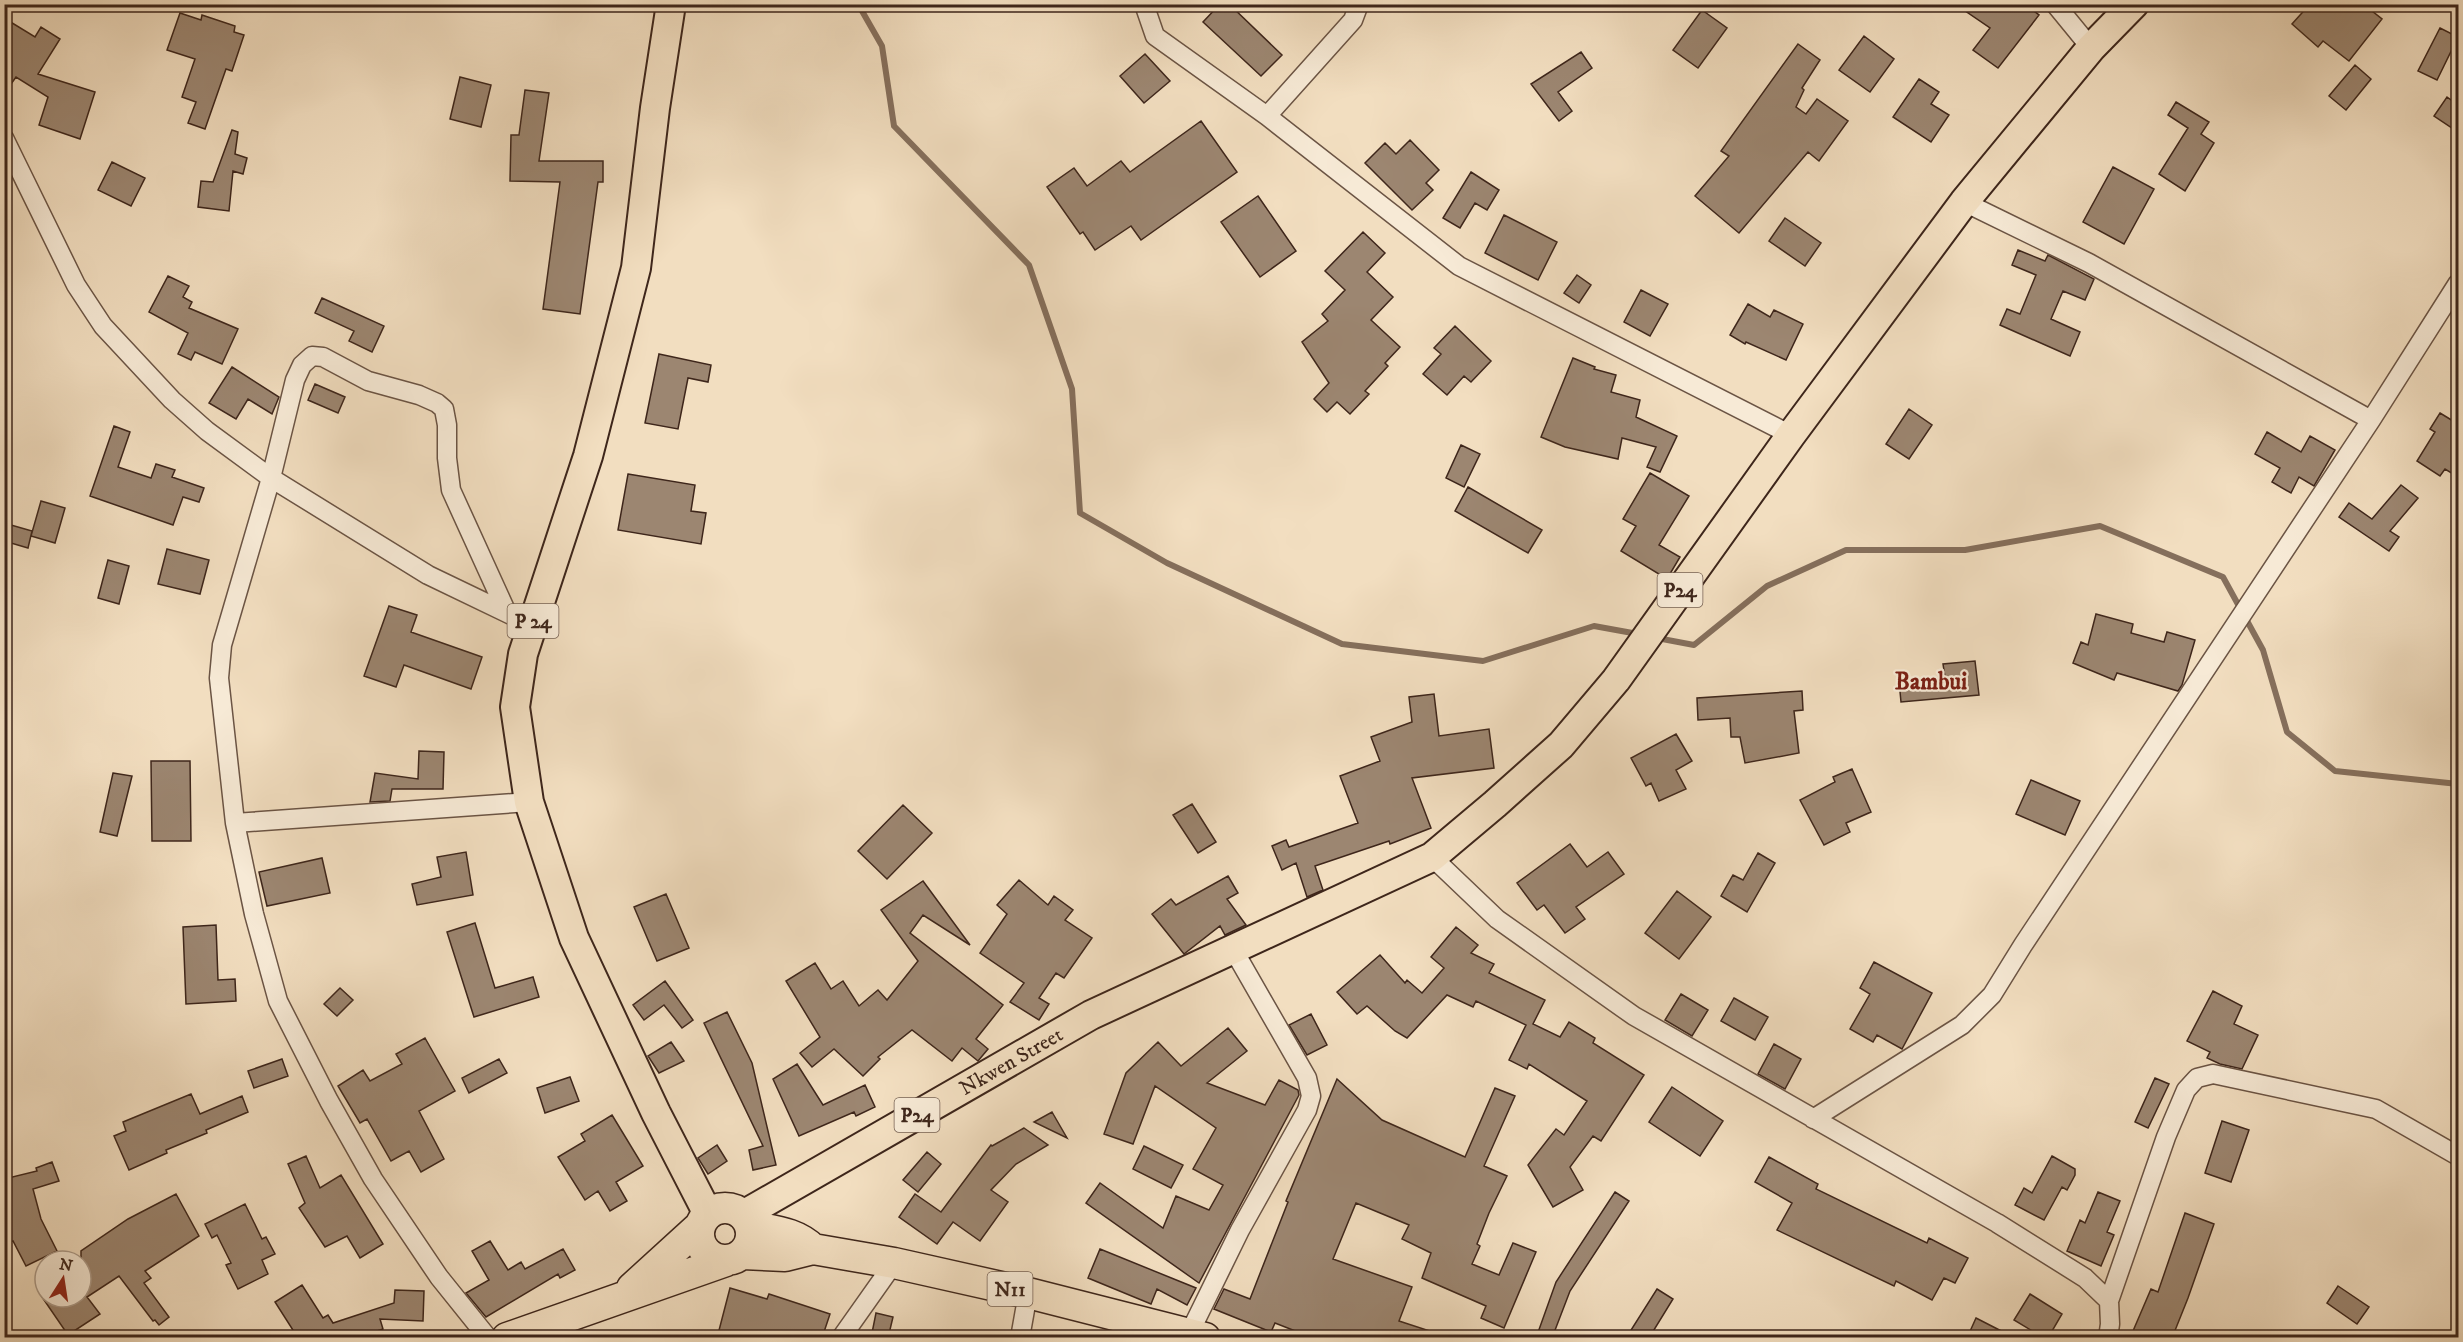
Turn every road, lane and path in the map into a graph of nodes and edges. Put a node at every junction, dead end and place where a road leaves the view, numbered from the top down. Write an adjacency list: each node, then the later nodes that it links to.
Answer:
1 (671, 4): 15 (main road, P 24)
2 (1144, 4): 7 (street)
3 (1359, 4): 7 (street)
4 (2055, 4): 6 (street)
5 (2134, 4): 6 (main road, P24)
6 (2091, 48): 9 (main road, P24)
7 (1267, 116): 12 (street)
8 (4, 138): 13 (street)
9 (1964, 202): 11 (street); 12 (main road, P24)
10 (2458, 283): 11 (street)
11 (2371, 420): 20 (street)
12 (1791, 435): 18 (main road, P24)
13 (271, 478): 14 (street); 14 (street); 17 (street)
14 (507, 613): 15 (street)
15 (532, 625): 16 (main road, P 24)
16 (529, 802): 17 (street); 22 (main road, P 24)
17 (235, 823): 32 (street)
18 (1432, 857): 19 (main road, P24); 20 (street)
19 (1233, 949): 23 (main road, Nkwen Street / P24); 31 (street)
20 (1813, 1119): 29 (street)
21 (2458, 1156): 29 (street)
22 (704, 1220): 23 (highway); 25 (highway); 28 (highway)
23 (747, 1220): 24 (highway, N11); 25 (highway)
24 (813, 1249): 25 (highway, N11); 26 (highway, N11)
25 (734, 1258): 28 (highway)
26 (894, 1263): 27 (highway, N11); 34 (street)
27 (1028, 1293): 31 (highway, N11); 35 (street)
28 (621, 1298): 30 (highway)
29 (2109, 1301): 36 (street)
30 (559, 1329): 33 (highway)
31 (1197, 1336)
32 (488, 1338)
33 (507, 1338)
34 (841, 1338)
35 (1020, 1338)
36 (2108, 1338)

